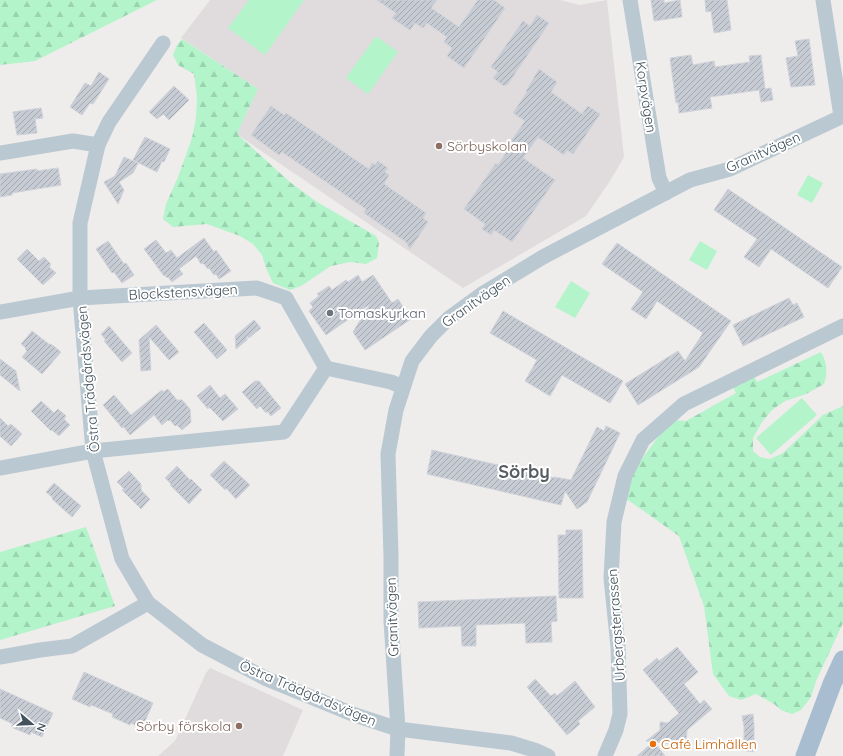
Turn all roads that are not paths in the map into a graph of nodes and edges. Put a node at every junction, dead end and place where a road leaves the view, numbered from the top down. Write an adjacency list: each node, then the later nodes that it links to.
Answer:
1 (630, 0): 7 (street, Korpvägen)
2 (823, 0): 4 (street)
3 (163, 43): 5 (street, Östra Trädgårdsvägen)
4 (842, 116): 7 (street, Granitvägen)
5 (98, 145): 6 (street); 8 (street, Östra Trädgårdsvägen)
6 (0, 153)
7 (666, 193): 12 (street, Granitvägen)
8 (80, 298): 9 (street, Blockstensvägen); 11 (street, Blockstensvägen); 13 (street, Östra Trädgårdsvägen)
9 (0, 312)
10 (843, 326): 21 (street, Urbergsterrassen)
11 (326, 368): 12 (street); 13 (street)
12 (403, 387): 18 (street, Granitvägen)
13 (93, 451): 14 (street); 15 (street, Östra Trädgårdsvägen)
14 (0, 468)
15 (148, 603): 16 (street); 18 (street, Östra Trädgårdsvägen)
16 (0, 657)
17 (843, 660): 22 (main road)
18 (398, 729): 19 (street, Granitvägen); 20 (street, Östra Trädgårdsvägen)
19 (397, 756)
20 (548, 756)
21 (605, 756)
22 (804, 756)

